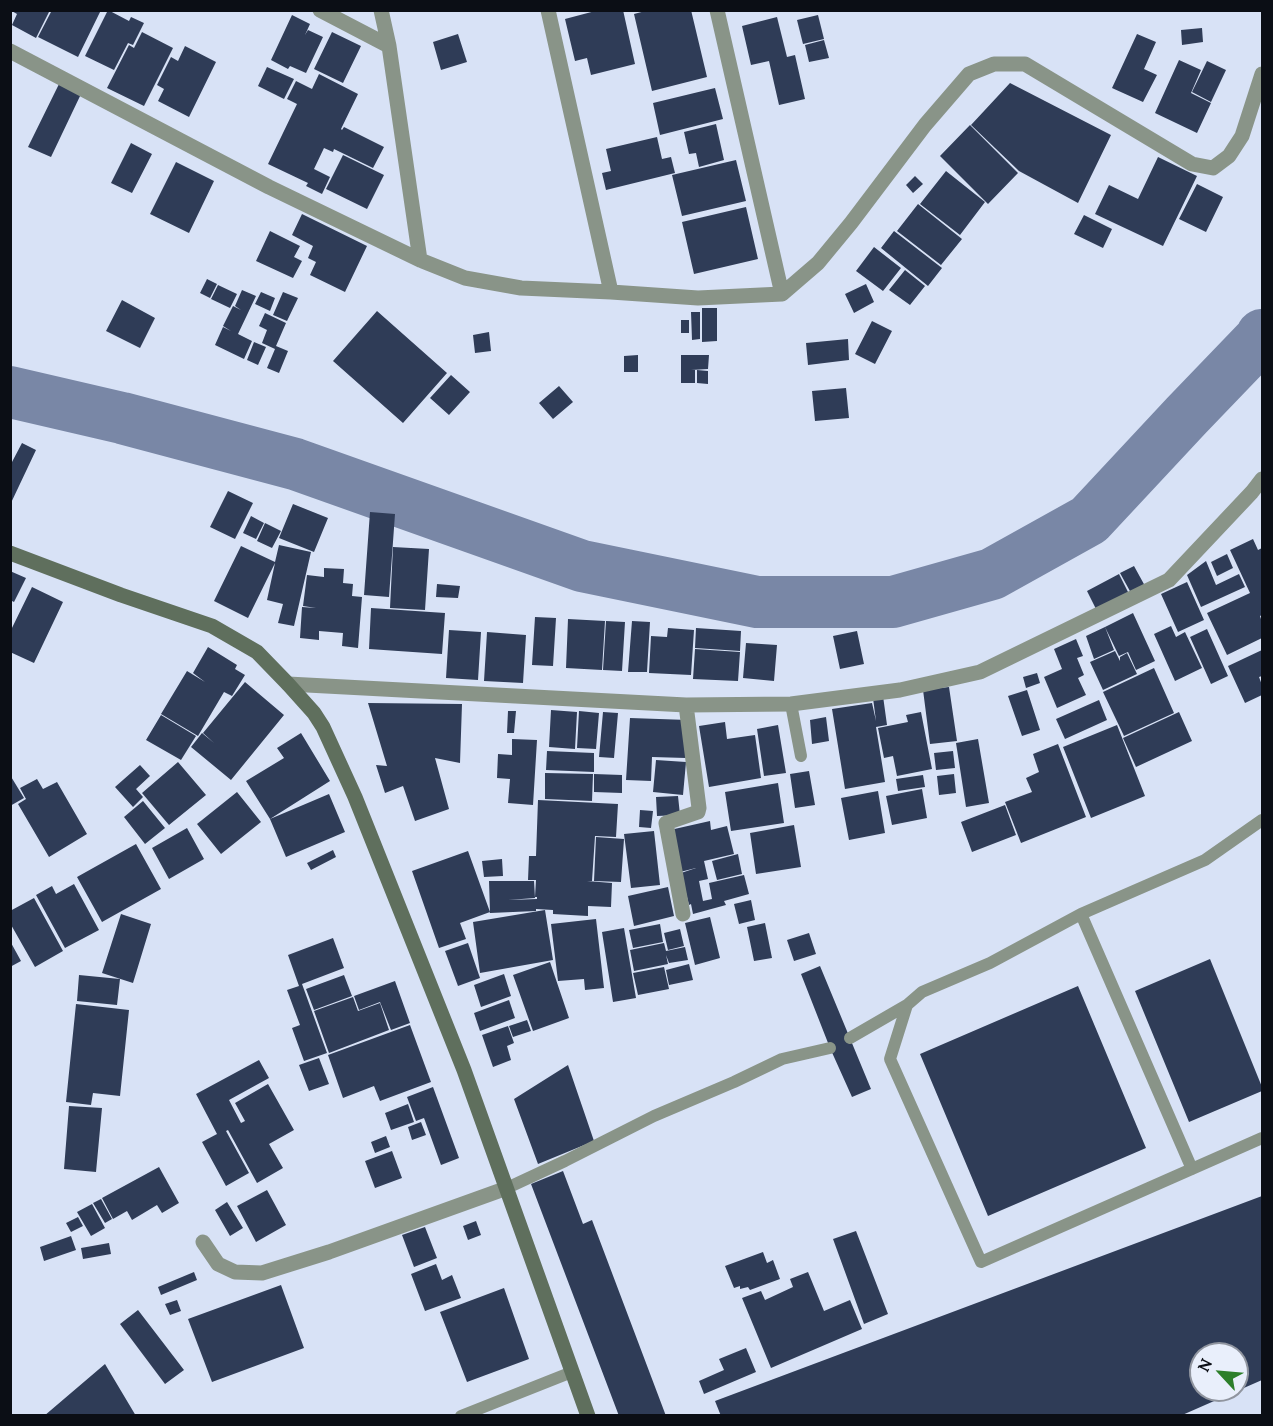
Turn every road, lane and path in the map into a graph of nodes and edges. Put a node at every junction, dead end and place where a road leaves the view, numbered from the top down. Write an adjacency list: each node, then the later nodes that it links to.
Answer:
1 (320, 10): 5 (street)
2 (381, 10): 5 (street)
3 (548, 10): 9 (street)
4 (717, 10): 10 (street)
5 (389, 46): 8 (street)
6 (10, 51): 8 (street)
7 (1263, 74): 10 (street)
8 (420, 260): 9 (street)
9 (611, 292): 10 (street)
10 (782, 294)
11 (1263, 479): 14 (street)
12 (10, 553): 13 (main road)
13 (288, 684): 15 (street); 25 (main road)
14 (790, 704): 15 (street); 16 (lane)
15 (686, 705): 18 (street)
16 (801, 756)
17 (1263, 820): 19 (lane)
18 (683, 914)
19 (1081, 914): 20 (lane); 24 (lane)
20 (907, 1005): 21 (lane); 24 (lane)
21 (850, 1038)
22 (830, 1048): 25 (lane)
23 (1263, 1138): 24 (lane)
24 (1192, 1169)
25 (507, 1188): 26 (street); 27 (main road)
26 (203, 1242)
27 (572, 1372): 28 (lane); 29 (main road)
28 (461, 1416)
29 (588, 1416)

